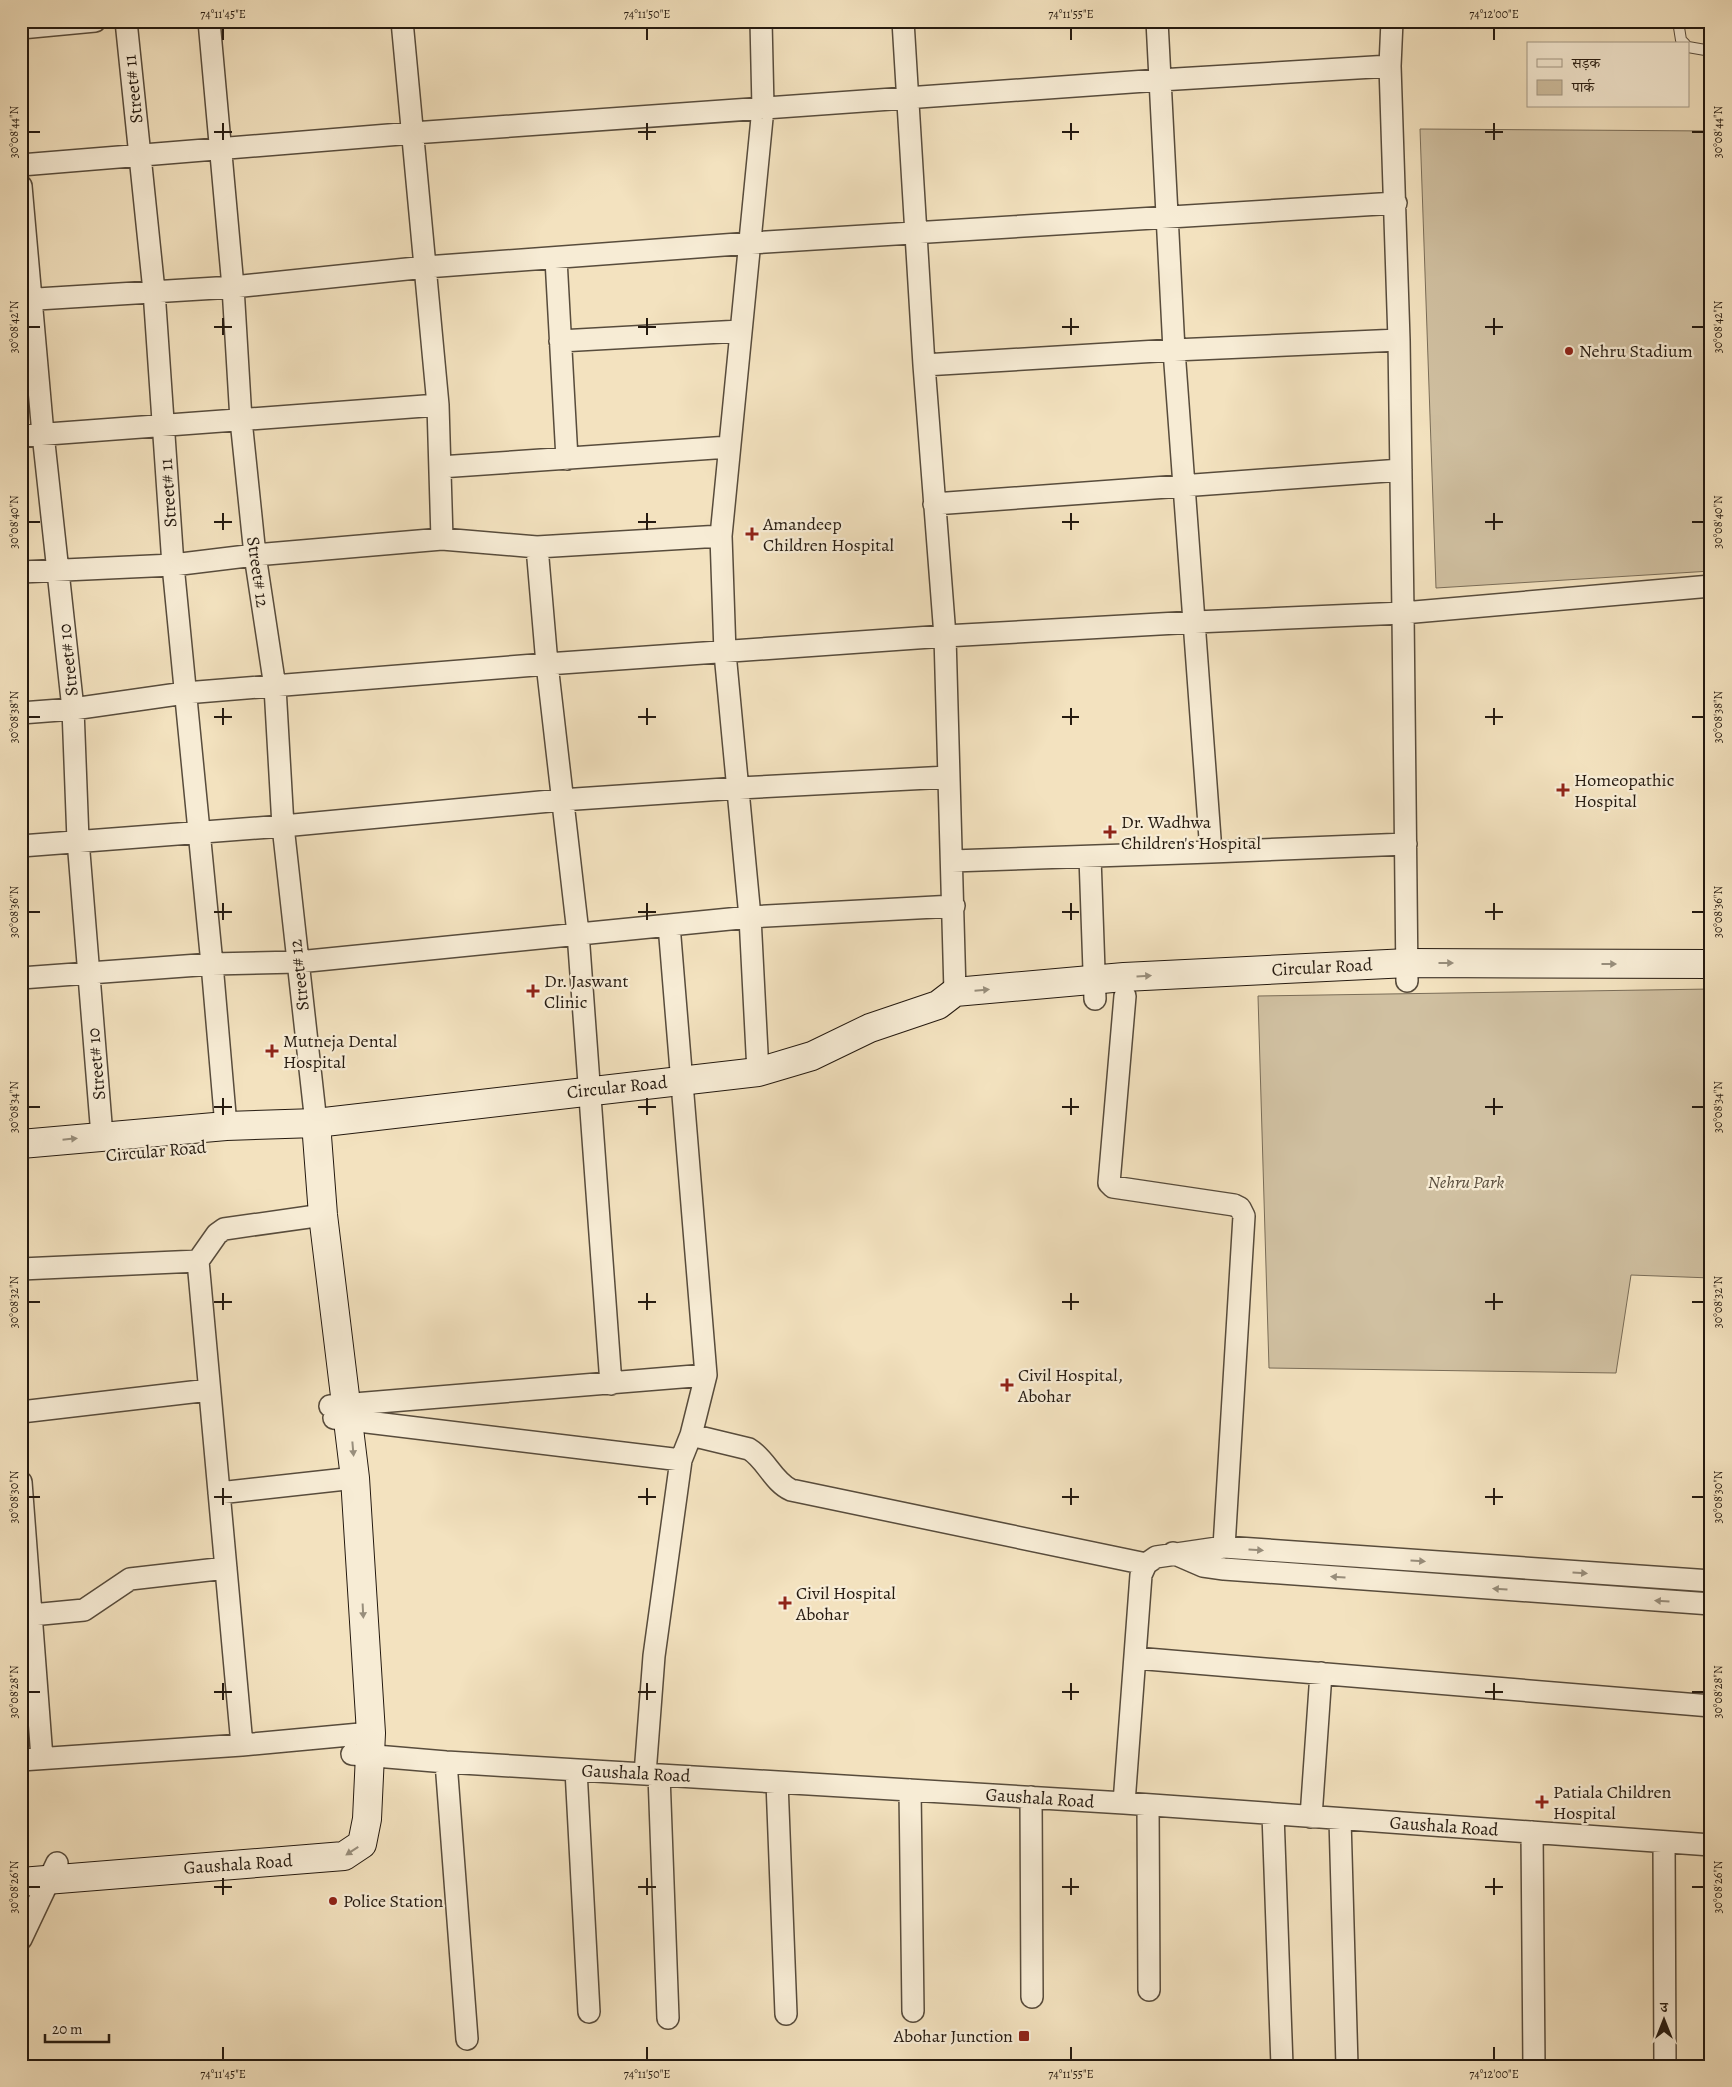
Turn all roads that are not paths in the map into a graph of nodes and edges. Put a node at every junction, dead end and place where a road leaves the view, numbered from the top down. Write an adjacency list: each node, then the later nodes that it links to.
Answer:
1 (95, 21): 10 (street)
2 (126, 21): 20 (street, Street# 11)
3 (209, 21): 19 (street, Street# 12)
4 (402, 21): 18 (street)
5 (761, 21): 17 (street)
6 (903, 21): 16 (street)
7 (1157, 21): 15 (street)
8 (1392, 21): 14 (street)
9 (1678, 21): 11 (lane)
10 (21, 28)
11 (1684, 42)
12 (1690, 47): 13 (lane)
13 (1711, 51)
14 (1390, 66): 15 (street); 23 (street)
15 (1160, 80): 16 (street); 24 (street)
16 (907, 98): 17 (street); 25 (street)
17 (763, 108): 18 (street); 26 (street)
18 (413, 133): 19 (street); 28 (street)
19 (222, 150): 20 (street); 29 (street, Street# 12)
20 (141, 154): 21 (street); 30 (street, Street# 11)
21 (21, 165)
22 (21, 186): 31 (street, Street# 10)
23 (1396, 203): 24 (street); 33 (street)
24 (1168, 218): 25 (street); 35 (street)
25 (916, 232): 26 (street); 36 (street)
26 (751, 243): 27 (street); 32 (street)
27 (556, 259): 28 (street); 34 (street)
28 (426, 267): 29 (street); 37 (street)
29 (234, 287): 30 (street); 38 (street, Street# 12)
30 (154, 291): 31 (street); 39 (street, Street# 11)
31 (27, 299): 40 (street, Street# 10)
32 (740, 331): 34 (street); 42 (street)
33 (1399, 340): 35 (street); 45 (street)
34 (560, 341): 43 (street)
35 (1174, 350): 36 (street); 46 (street)
36 (924, 365): 47 (street)
37 (438, 405): 38 (street); 44 (street)
38 (241, 420): 39 (street); 51 (street, Street# 12)
39 (164, 426): 40 (street); 52 (street, Street# 11)
40 (43, 434): 41 (street); 53 (street, Street# 10)
41 (21, 436)
42 (730, 447): 43 (street); 48 (street)
43 (566, 459): 44 (street)
44 (440, 467): 49 (street)
45 (1401, 470): 46 (street); 56 (street)
46 (1184, 488): 47 (street); 57 (street)
47 (934, 504): 58 (street)
48 (721, 536): 50 (street); 59 (street)
49 (442, 539): 50 (street); 51 (street)
50 (537, 547): 60 (street)
51 (255, 555): 52 (street); 61 (street, Street# 12)
52 (173, 565): 53 (street); 62 (street, Street# 11)
53 (58, 569): 54 (street); 63 (street, Street# 10)
54 (21, 572)
55 (1711, 586): 56 (street)
56 (1403, 613): 57 (street); 71 (street)
57 (1195, 622): 58 (street); 73 (street)
58 (945, 636): 59 (street); 65 (street)
59 (725, 653): 60 (street); 66 (street)
60 (547, 664): 61 (street); 67 (street)
61 (275, 687): 62 (street); 68 (street, Street# 12)
62 (185, 694): 63 (street); 69 (street, Street# 11)
63 (73, 708): 64 (street); 70 (street, Street# 10)
64 (21, 713)
65 (948, 777): 66 (street); 75 (street)
66 (739, 788): 67 (street); 77 (street)
67 (561, 800): 68 (street); 79 (street)
68 (283, 826): 69 (street); 80 (street, Street# 12)
69 (198, 832): 70 (street); 81 (street, Street# 11)
70 (78, 840): 72 (street); 84 (street, Street# 10)
71 (1406, 844): 73 (street); 83 (street)
72 (21, 846)
73 (1211, 852): 74 (street)
74 (1090, 857): 75 (street); 87 (street)
75 (952, 861): 76 (street)
76 (954, 906): 77 (street); 89 (street)
77 (750, 917): 78 (street); 90 (street)
78 (669, 925): 79 (street); 91 (street)
79 (578, 933): 80 (street); 92 (street)
80 (298, 962): 81 (street); 93 (street, Street# 12)
81 (212, 964): 84 (street); 94 (street, Street# 11)
82 (1711, 964): 83 (main road, Circular Road, one-way to 82)
83 (1407, 972): 86 (main road, Circular Road); 87 (main road, Circular Road, one-way to 83); 88 (main road, Circular Road)
84 (89, 973): 85 (street); 95 (street, Street# 10)
85 (21, 978)
86 (1711, 982)
87 (1095, 990): 88 (main road, Circular Road); 89 (main road, Circular Road)
88 (1125, 996): 111 (street)
89 (946, 999): 90 (main road, Circular Road)
90 (758, 1072): 91 (main road, Circular Road)
91 (684, 1080): 92 (main road, Circular Road); 101 (street)
92 (591, 1090): 93 (main road, Circular Road); 102 (street)
93 (300, 1123): 94 (main road, Circular Road); 97 (main road, Circular Road); 98 (main road)
94 (226, 1126): 95 (main road, Circular Road)
95 (102, 1136): 96 (main road, Circular Road, one-way to 95)
96 (21, 1144)
97 (21, 1163)
98 (315, 1217): 99 (street); 105 (main road)
99 (198, 1261): 100 (street); 103 (street)
100 (21, 1269)
101 (706, 1375): 102 (street); 106 (street)
102 (611, 1384): 105 (street)
103 (209, 1390): 104 (street); 110 (street)
104 (21, 1412)
105 (340, 1412): 107 (street); 108 (main road)
106 (691, 1435): 107 (street); 113 (street)
107 (681, 1460): 127 (street)
108 (347, 1479): 110 (street); 121 (main road)
109 (21, 1482): 117 (street)
110 (218, 1493): 114 (street)
111 (1224, 1547): 112 (street); 115 (street, one-way to 115)
112 (1173, 1553): 113 (street); 116 (street, one-way to 112)
113 (1146, 1564): 118 (street)
114 (226, 1568): 117 (street); 122 (street)
115 (1711, 1581)
116 (1711, 1604)
117 (26, 1615): 123 (street)
118 (1135, 1658): 119 (street); 131 (street)
119 (1321, 1673): 120 (street); 134 (street)
120 (1711, 1706)
121 (362, 1744): 122 (street); 125 (street, Gaushala Road); 140 (main road, Gaushala Road)
122 (242, 1745): 123 (street)
123 (42, 1758): 124 (street)
124 (21, 1760)
125 (446, 1762): 126 (street, Gaushala Road); 149 (street)
126 (576, 1770): 127 (street, Gaushala Road); 146 (street)
127 (652, 1774): 128 (street, Gaushala Road); 148 (street)
128 (777, 1782): 129 (street, Gaushala Road); 147 (street)
129 (910, 1790): 130 (street, Gaushala Road); 145 (street)
130 (1030, 1797): 131 (street, Gaushala Road); 144 (street)
131 (1124, 1803): 132 (street, Gaushala Road)
132 (1148, 1805): 133 (street, Gaushala Road); 143 (street)
133 (1273, 1814): 134 (street, Gaushala Road); 150 (street)
134 (1310, 1816): 135 (street, Gaushala Road)
135 (1340, 1819): 136 (street, Gaushala Road); 151 (street)
136 (1532, 1832): 137 (street, Gaushala Road); 152 (street)
137 (1664, 1842): 138 (street, Gaushala Road); 153 (street)
138 (1711, 1845)
139 (21, 1865): 140 (main road, Gaushala Road)
140 (53, 1871): 141 (main road, Gaushala Road); 142 (street)
141 (21, 1882)
142 (21, 1939)
143 (1149, 1990)
144 (1032, 1997)
145 (913, 2011)
146 (588, 2012)
147 (786, 2014)
148 (668, 2018)
149 (467, 2039)
150 (1282, 2066)
151 (1347, 2066)
152 (1534, 2066)
153 (1665, 2066)

